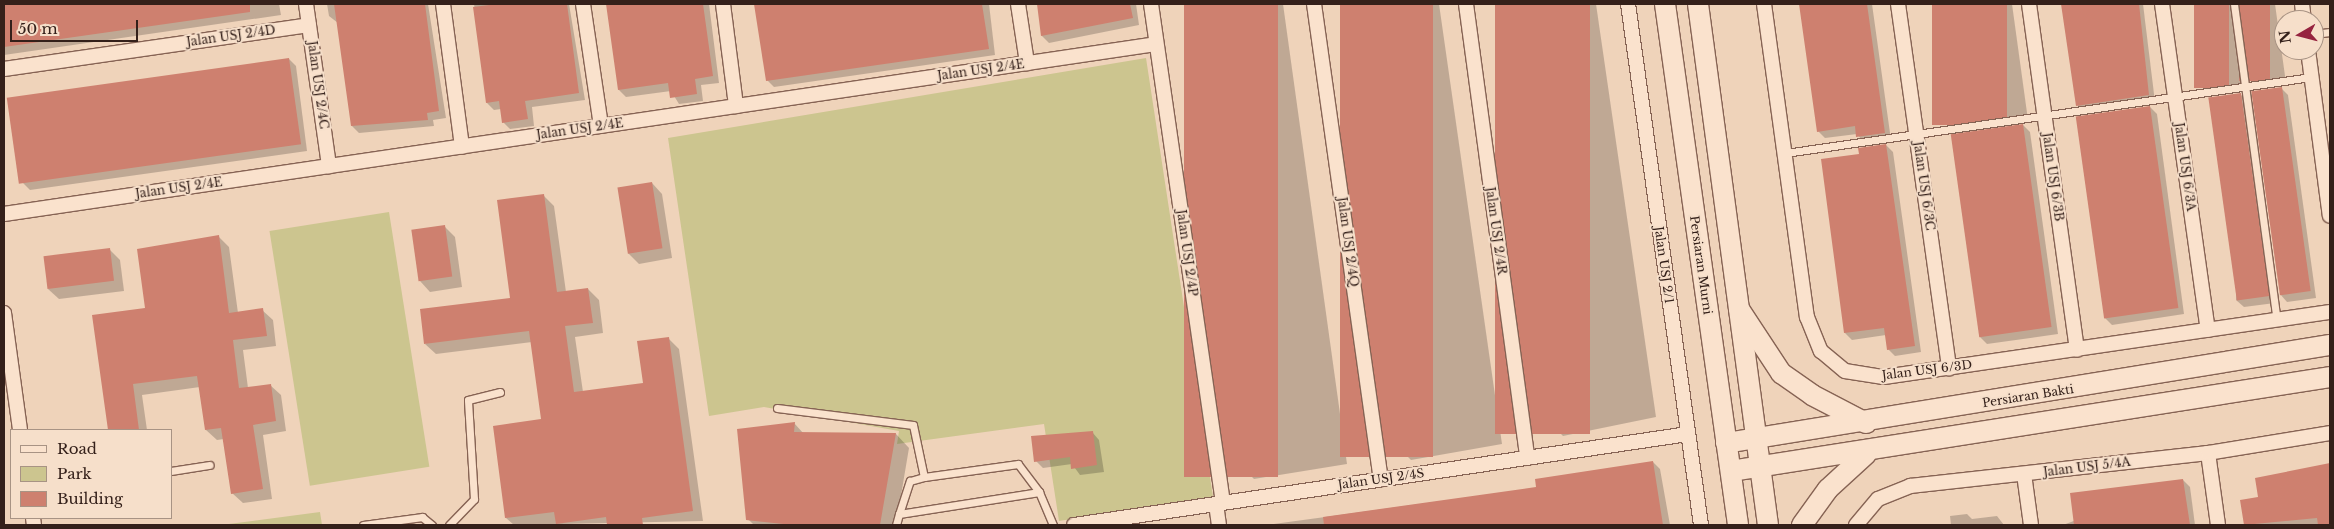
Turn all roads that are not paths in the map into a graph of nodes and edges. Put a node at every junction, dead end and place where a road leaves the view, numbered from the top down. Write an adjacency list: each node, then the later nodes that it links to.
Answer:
1 (306, 4): 17 (street, Jalan USJ 2/4C)
2 (443, 4): 29 (street)
3 (583, 4): 27 (street)
4 (723, 4): 25 (street)
5 (1018, 4): 20 (street)
6 (1151, 4): 18 (street, Jalan USJ 2/4P)
7 (1314, 4): 60 (street, Jalan USJ 2/4Q)
8 (1466, 4): 53 (street, Jalan USJ 2/4R)
9 (1628, 4): 48 (street, Jalan USJ 2/1)
10 (1665, 4): 50 (main road, Persiaran Murni)
11 (1698, 4): 34 (main road)
12 (1764, 4): 30 (street, Jalan USJ 6/3D)
13 (1898, 4): 28 (street, Jalan USJ 6/3C)
14 (2029, 4): 26 (street, Jalan USJ 6/3B)
15 (2162, 4): 24 (street, Jalan USJ 6/3A)
16 (2234, 4): 23 (lane)
17 (309, 25): 21 (street, Jalan USJ 2/4D); 31 (street, Jalan USJ 2/4C)
18 (1156, 44): 20 (street, Jalan USJ 2/4E); 62 (street, Jalan USJ 2/4P)
19 (2309, 60): 22 (street)
20 (1027, 63): 25 (street, Jalan USJ 2/4E)
21 (4, 69)
22 (2311, 77): 23 (lane); 33 (street)
23 (2244, 87): 24 (lane); 37 (lane)
24 (2175, 96): 26 (lane); 38 (street, Jalan USJ 6/3A)
25 (736, 106): 27 (street, Jalan USJ 2/4E)
26 (2044, 115): 28 (lane); 40 (street, Jalan USJ 6/3B)
27 (601, 126): 29 (street, Jalan USJ 2/4E)
28 (1916, 134): 30 (lane); 41 (street, Jalan USJ 6/3C)
29 (462, 147): 31 (street, Jalan USJ 2/4E)
30 (1785, 153): 41 (street, Jalan USJ 6/3D)
31 (330, 166): 32 (street, Jalan USJ 2/4E)
32 (4, 214)
33 (2330, 216)
34 (1736, 303): 45 (main road); 49 (main road)
35 (2330, 312): 37 (street, Jalan USJ 6/3D)
36 (4, 313): 46 (street)
37 (2277, 320): 38 (street, Jalan USJ 6/3D)
38 (2208, 330): 40 (street, Jalan USJ 6/3D)
39 (2330, 345): 45 (main road, Persiaran Bakti)
40 (2077, 350): 41 (street, Jalan USJ 6/3D)
41 (1949, 368)
42 (2330, 377): 51 (main road)
43 (500, 392): 66 (lane)
44 (777, 408): 59 (lane)
45 (1866, 423): 49 (main road, Persiaran Bakti)
46 (20, 429)
47 (2330, 433): 52 (street, Jalan USJ 5/4A)
48 (1688, 434): 53 (street, Jalan USJ 2/4S); 71 (street, Jalan USJ 2/1)
49 (1753, 439): 50 (main road, Persiaran Bakti); 55 (main road)
50 (1726, 443): 57 (main road, Persiaran Murni)
51 (1868, 453): 55 (main road); 74 (main road)
52 (2208, 453): 58 (street, Jalan USJ 5/4A); 77 (street)
53 (1527, 458): 60 (street, Jalan USJ 2/4S)
54 (210, 465): 56 (lane)
55 (1759, 468): 57 (main road); 73 (main road)
56 (172, 471)
57 (1730, 471): 72 (main road, Persiaran Murni)
58 (2024, 474): 75 (street, Jalan USJ 5/4A); 76 (street)
59 (924, 478): 61 (lane); 63 (lane)
60 (1381, 479): 62 (street, Jalan USJ 2/4S)
61 (1039, 492): 63 (lane); 68 (lane)
62 (1220, 503): 69 (street, Jalan USJ 2/4S); 70 (street, Jalan USJ 2/4P)
63 (899, 514): 67 (lane)
64 (363, 525): 65 (lane)
65 (432, 525)
66 (449, 525)
67 (896, 525)
68 (1053, 525)
69 (1074, 525)
70 (1219, 525)
71 (1701, 525)
72 (1738, 525)
73 (1768, 525)
74 (1802, 525)
75 (1857, 525)
76 (2032, 525)
77 (2218, 525)

